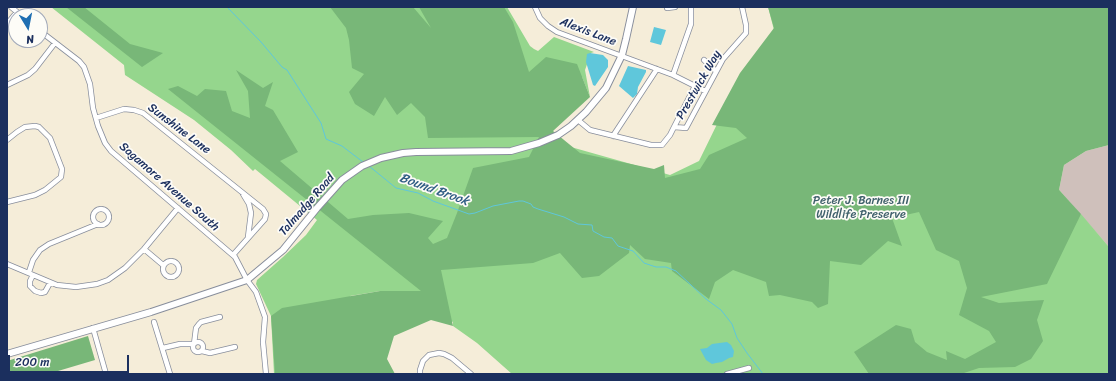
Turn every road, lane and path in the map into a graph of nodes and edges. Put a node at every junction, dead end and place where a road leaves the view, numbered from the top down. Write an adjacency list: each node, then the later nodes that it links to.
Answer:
1 (535, 7): 9 (street, Alexis Lane)
2 (633, 7): 9 (street, Talmadge Road)
3 (667, 7): 4 (street)
4 (675, 7)
5 (691, 7): 13 (street)
6 (742, 7): 12 (street, Prestwick Way)
7 (48, 37): 8 (street, Sagamore Avenue South)
8 (55, 43): 14 (street); 17 (street, Sagamore Avenue South)
9 (622, 55): 11 (street, Alexis Lane); 18 (street, Talmadge Road)
10 (704, 60): 12 (street)
11 (657, 70): 13 (street, Alexis Lane); 20 (street)
12 (716, 71): 16 (street, Prestwick Way)
13 (673, 75): 15 (street, Alexis Lane)
14 (7, 85)
15 (695, 86): 16 (street, Alexis Lane); 19 (street)
16 (705, 91): 19 (street, Prestwick Way)
17 (96, 118): 22 (street, Sunshine Lane); 24 (street, Sagamore Avenue South)
18 (578, 120): 20 (street, Prestwick Way); 32 (street, Talmadge Road)
19 (674, 127): 20 (street, Prestwick Way)
20 (613, 136)
21 (7, 140): 23 (street)
22 (241, 191): 26 (street, Sunshine Lane); 26 (street, Sunshine Lane)
23 (7, 202)
24 (178, 208): 27 (street); 28 (street, Sagamore Avenue South)
25 (98, 224): 31 (street)
26 (248, 238): 28 (street, Sunshine Lane)
27 (144, 249): 30 (street); 33 (street)
28 (233, 255): 32 (street, Sagamore Avenue South)
29 (7, 264): 31 (street)
30 (163, 266)
31 (31, 274): 33 (street); 33 (street)
32 (247, 280): 36 (street, Talmadge Road); 44 (street, Sagamore Avenue South)
33 (50, 283)
34 (220, 317): 37 (street)
35 (154, 322): 39 (street)
36 (93, 328): 40 (street, Talmadge Road); 42 (street)
37 (194, 344): 38 (street); 39 (street)
38 (235, 347)
39 (163, 348): 43 (street)
40 (7, 354)
41 (749, 368): 47 (street)
42 (106, 374)
43 (170, 374)
44 (266, 374)
45 (420, 374): 46 (street)
46 (471, 374)
47 (727, 374)

